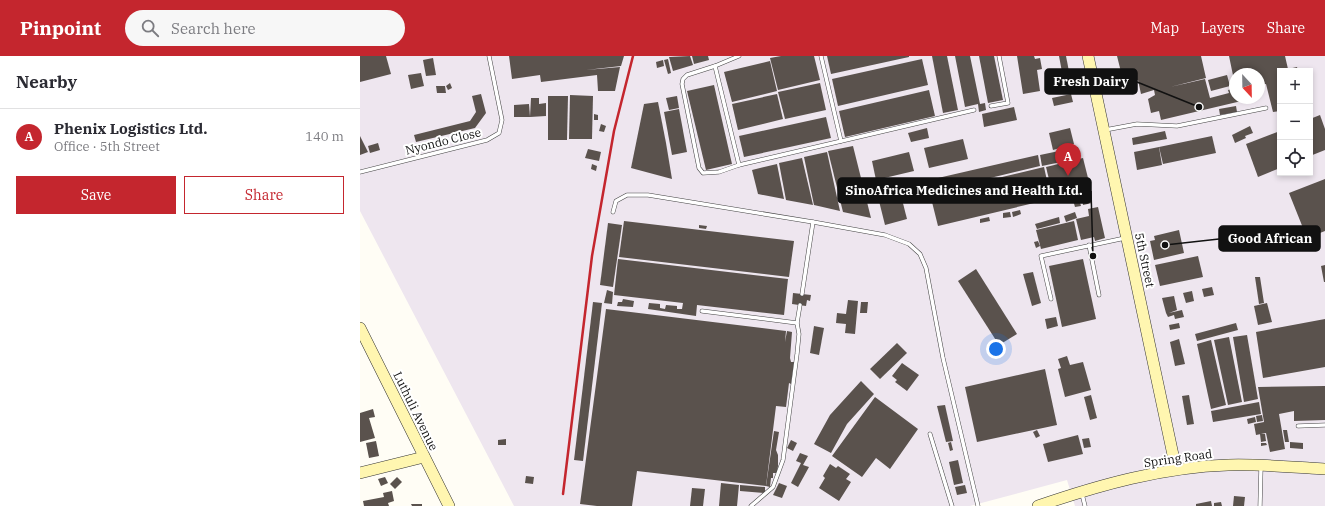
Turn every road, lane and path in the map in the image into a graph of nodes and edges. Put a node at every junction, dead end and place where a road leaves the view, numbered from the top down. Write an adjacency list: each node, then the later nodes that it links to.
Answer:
1 (489, 56): 13 (lane, Nyondo Close)
2 (739, 56): 6 (lane)
3 (821, 56): 11 (lane)
4 (999, 56): 7 (lane)
5 (1088, 56): 10 (street, 5th Street)
6 (715, 66): 12 (lane); 12 (lane)
7 (991, 106)
8 (1266, 108): 10 (lane)
9 (974, 110): 11 (lane)
10 (1104, 130): 16 (street, 5th Street)
11 (841, 141): 12 (lane)
12 (739, 165)
13 (360, 172)
14 (613, 212): 15 (lane)
15 (813, 222): 18 (lane); 37 (lane)
16 (1126, 237): 17 (lane); 31 (street, 5th Street)
17 (1089, 245): 19 (lane); 20 (lane)
18 (802, 294)
19 (1099, 295)
20 (1051, 299)
21 (800, 305): 23 (lane)
22 (702, 311): 23 (lane)
23 (797, 323): 35 (lane)
24 (360, 328): 28 (street, Luthuli Avenue)
25 (1325, 425): 26 (lane)
26 (1298, 426)
27 (930, 434): 36 (lane)
28 (424, 457): 32 (street); 34 (street, Luthuli Avenue)
29 (1261, 466): 30 (street, Spring Road); 31 (street, Spring Road); 40 (lane)
30 (1325, 468)
31 (1176, 469): 33 (street, Spring Road)
32 (360, 473)
33 (1081, 491): 38 (street, Spring Road); 39 (lane)
34 (449, 506)
35 (751, 506)
36 (952, 506)
37 (978, 506)
38 (1038, 506)
39 (1085, 506)
40 (1260, 506)

